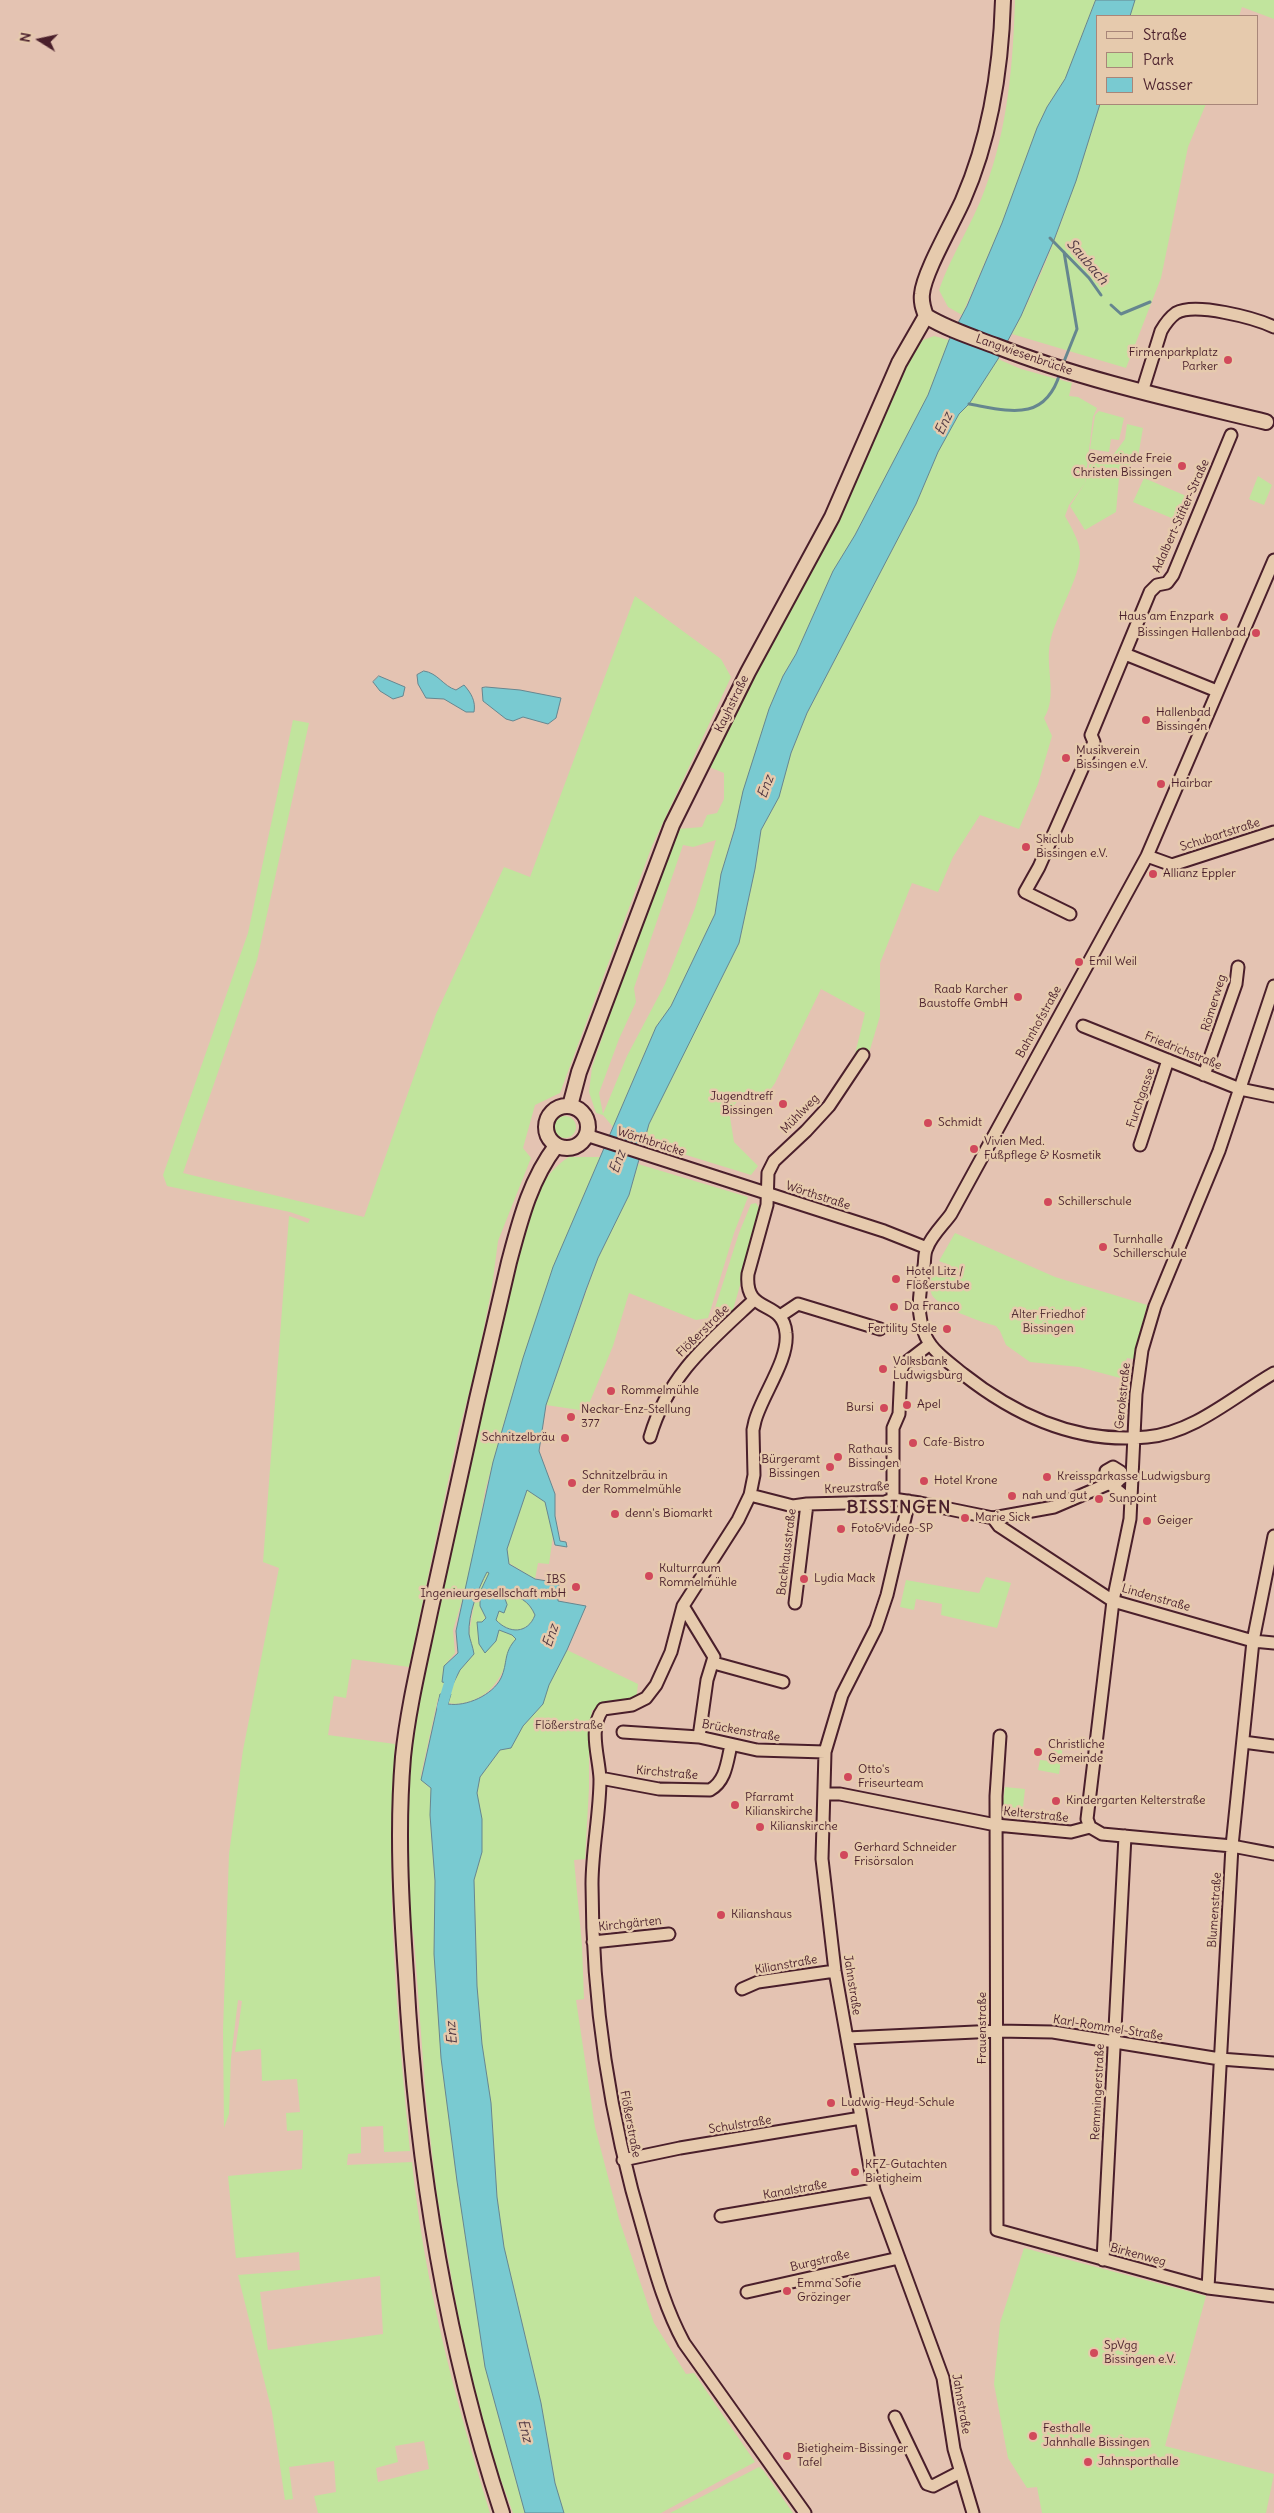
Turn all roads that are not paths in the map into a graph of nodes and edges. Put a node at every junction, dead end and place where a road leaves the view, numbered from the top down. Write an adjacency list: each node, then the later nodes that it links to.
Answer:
1 (1003, 0): 2 (main road)
2 (929, 318): 4 (main road, Langwiesenbrücke); 21 (main road, Kayhstraße)
3 (1274, 327): 4 (street)
4 (1142, 392): 5 (main road, Langwiesenbrücke)
5 (1266, 422)
6 (1231, 434): 8 (street, Adalbert-Stifter-Straße)
7 (1274, 560): 9 (street, Bahnhofstraße)
8 (1125, 654): 9 (street); 12 (street, Adalbert-Stifter-Straße)
9 (1217, 691): 11 (street, Bahnhofstraße)
10 (1274, 832): 11 (street, Schubartstraße)
11 (1147, 856): 27 (street, Bahnhofstraße)
12 (1070, 914)
13 (1238, 967): 18 (street, Römerweg)
14 (1274, 986): 19 (street, Gerokstraße)
15 (1083, 1026): 17 (street, Friedrichstraße)
16 (863, 1055): 26 (street, Mühlweg)
17 (1168, 1060): 18 (street, Friedrichstraße); 23 (street, Furchgasse)
18 (1204, 1075): 19 (street, Friedrichstraße)
19 (1240, 1089): 20 (street, Friedrichstraße); 34 (street, Gerokstraße)
20 (1274, 1096)
21 (570, 1106): 22 (main road); 24 (main road)
22 (590, 1136): 24 (main road); 25 (street, Wörthbrücke)
23 (1140, 1145)
24 (556, 1146): 84 (main road)
25 (701, 1173): 26 (street, Wörthstraße)
26 (769, 1194): 27 (street, Wörthstraße); 28 (street)
27 (927, 1248): 31 (street, Bahnhofstraße)
28 (754, 1300): 29 (street); 33 (street, Flößerstraße)
29 (780, 1316): 30 (street); 35 (street, Flößerstraße)
30 (880, 1329)
31 (930, 1344): 34 (street); 36 (street)
32 (1274, 1373): 34 (street)
33 (650, 1437)
34 (1133, 1438): 38 (street, Gerokstraße)
35 (750, 1495): 39 (street, Kreuzstraße); 44 (street, Flößerstraße)
36 (892, 1499): 37 (street, Kreuzstraße); 39 (street, Kreuzstraße)
37 (908, 1501): 40 (street, Kreuzstraße); 55 (street, Jahnstraße)
38 (1131, 1501): 40 (street, Kreuzstraße); 42 (street, Gerokstraße)
39 (807, 1504): 43 (street, Backhausstraße)
40 (993, 1518): 42 (street, Lindenstraße)
41 (1274, 1536): 45 (street, Blumenstraße)
42 (1113, 1601): 45 (street, Lindenstraße); 59 (street, Gerokstraße)
43 (795, 1603)
44 (683, 1606): 47 (street); 56 (street, Flößerstraße)
45 (1253, 1641): 46 (street, Lindenstraße); 52 (street, Blumenstraße)
46 (1274, 1643)
47 (714, 1663): 48 (street); 51 (street)
48 (783, 1682)
49 (623, 1732): 51 (street, Brückenstraße)
50 (1000, 1736): 58 (street, Frauenstraße)
51 (698, 1737): 53 (street, Brückenstraße)
52 (1244, 1742): 54 (street); 61 (street, Blumenstraße)
53 (731, 1745): 55 (street, Brückenstraße); 56 (street, Kirchstraße)
54 (1274, 1746)
55 (825, 1752): 57 (street, Jahnstraße)
56 (600, 1778): 64 (street, Flößerstraße)
57 (824, 1794): 58 (street, Kelterstraße); 65 (street, Jahnstraße)
58 (996, 1825): 59 (street, Kelterstraße); 67 (street, Frauenstraße)
59 (1090, 1827): 60 (street, Kelterstraße)
60 (1125, 1836): 61 (street, Kelterstraße); 69 (street, Remmingerstraße)
61 (1232, 1846): 62 (street, Kelterstraße); 70 (street, Blumenstraße)
62 (1274, 1854)
63 (669, 1934): 64 (street, Kirchgärten)
64 (593, 1942): 73 (street, Flößerstraße)
65 (835, 1971): 66 (street, Kilianstraße); 68 (street, Jahnstraße)
66 (742, 1989)
67 (997, 2031): 68 (street, Karl-Rommel-Straße); 69 (street, Karl-Rommel-Straße); 76 (street, Frauenstraße)
68 (847, 2038): 72 (street, Jahnstraße)
69 (1115, 2044): 70 (street, Karl-Rommel-Straße); 78 (street, Remmingerstraße)
70 (1220, 2059): 71 (street, Karl-Rommel-Straße); 79 (street, Blumenstraße)
71 (1274, 2063)
72 (861, 2118): 73 (street, Schulstraße); 74 (street, Jahnstraße)
73 (623, 2160): 85 (street, Flößerstraße)
74 (874, 2190): 75 (street, Kanalstraße); 77 (street, Jahnstraße)
75 (721, 2216)
76 (997, 2230): 78 (street, Birkenweg)
77 (899, 2258): 80 (street, Burgstraße); 83 (street, Jahnstraße)
78 (1103, 2260): 79 (street, Birkenweg)
79 (1208, 2288): 81 (street, Birkenweg)
80 (747, 2292)
81 (1274, 2296)
82 (896, 2417): 83 (street)
83 (960, 2472): 86 (street, Jahnstraße)
84 (502, 2513)
85 (805, 2513)
86 (973, 2513)

